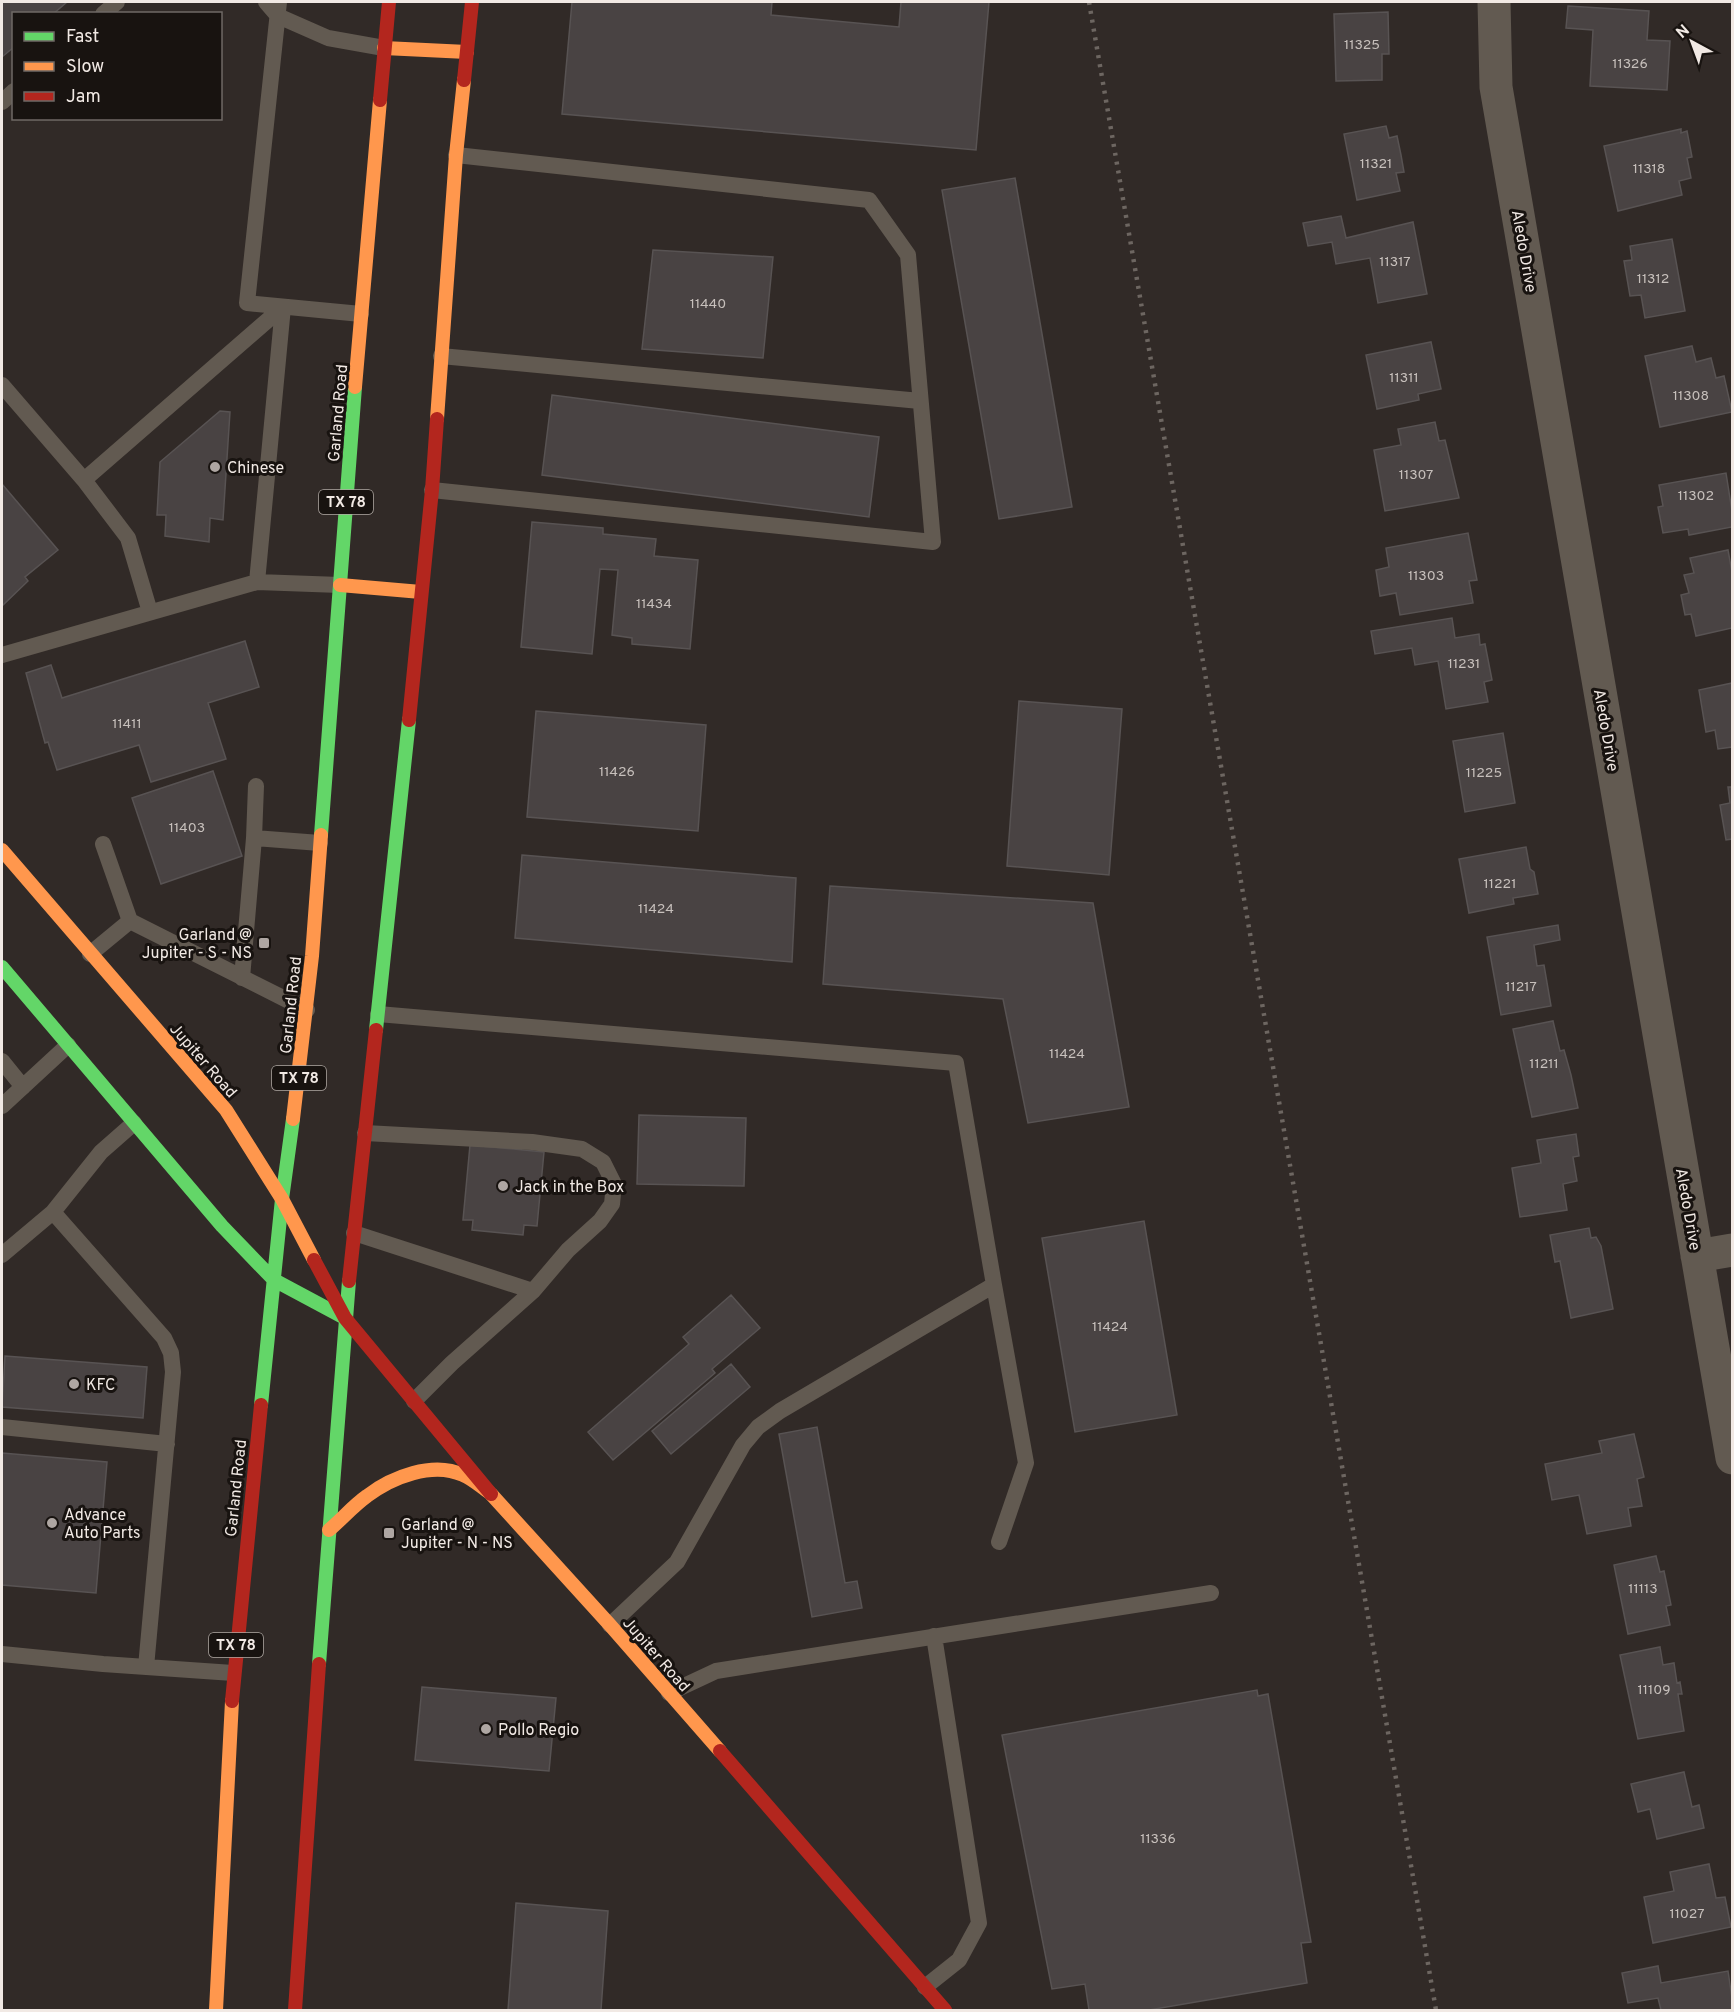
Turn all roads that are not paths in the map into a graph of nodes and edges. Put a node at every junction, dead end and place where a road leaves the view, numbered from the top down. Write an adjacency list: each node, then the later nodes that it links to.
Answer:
1 (117, 2): 7 (lane)
2 (266, 2): 6 (lane)
3 (389, 2): 8 (main road, Garland Road / TX 78)
4 (471, 2): 9 (main road)
5 (1494, 2): 45 (street, Aledo Drive)
6 (278, 9): 8 (lane); 11 (lane)
7 (105, 12)
8 (384, 48): 9 (main road); 12 (main road, Garland Road / TX 78)
9 (467, 52): 10 (main road)
10 (456, 155): 13 (main road); 15 (lane)
11 (283, 307): 12 (lane); 16 (lane); 18 (lane)
12 (361, 314): 19 (main road, Garland Road / TX 78)
13 (441, 356): 15 (lane); 17 (main road)
14 (2, 385): 16 (lane)
15 (920, 400): 17 (lane)
16 (84, 480): 21 (lane)
17 (432, 490): 20 (main road)
18 (257, 582): 19 (lane); 21 (lane)
19 (340, 585): 20 (main road); 25 (main road, Garland Road / TX 78)
20 (421, 592): 33 (main road)
21 (150, 612): 22 (lane)
22 (2, 655)
23 (256, 786): 24 (lane)
24 (254, 838): 25 (lane); 31 (lane)
25 (320, 843): 32 (main road, Garland Road / TX 78)
26 (103, 844): 28 (lane)
27 (2, 850): 29 (main road, Jupiter Road)
28 (130, 921): 29 (lane); 31 (lane)
29 (90, 954): 40 (main road, Jupiter Road)
30 (2, 967): 34 (main road, Jupiter Road)
31 (242, 978): 32 (lane)
32 (307, 1010): 40 (main road, Garland Road / TX 78)
33 (378, 1014): 39 (main road); 47 (lane)
34 (68, 1045): 36 (lane); 38 (main road, Jupiter Road)
35 (2, 1061): 36 (lane)
36 (23, 1087): 37 (lane)
37 (2, 1106)
38 (134, 1124): 41 (lane); 46 (main road, Jupiter Road)
39 (365, 1133): 42 (main road); 48 (lane)
40 (282, 1199): 46 (main road, Garland Road / TX 78); 49 (main road, Jupiter Road)
41 (53, 1212): 44 (lane); 52 (lane)
42 (354, 1233): 48 (lane); 49 (main road)
43 (1732, 1250): 45 (street)
44 (2, 1255)
45 (1697, 1256): 53 (street, Aledo Drive)
46 (274, 1280): 49 (main road, Jupiter Road); 62 (main road, Garland Road / TX 78)
47 (994, 1285): 56 (lane); 58 (lane)
48 (533, 1291): 50 (lane)
49 (345, 1318): 50 (main road, Jupiter Road); 55 (main road)
50 (414, 1401): 54 (main road, Jupiter Road)
51 (2, 1427): 52 (lane)
52 (167, 1444): 61 (lane)
53 (1732, 1458)
54 (490, 1493): 55 (main road); 58 (main road, Jupiter Road)
55 (329, 1530): 66 (main road)
56 (999, 1542)
57 (1211, 1593): 59 (lane)
58 (610, 1625): 63 (main road, Jupiter Road)
59 (934, 1636): 63 (lane); 64 (lane)
60 (2, 1654): 61 (lane)
61 (146, 1668): 62 (lane)
62 (233, 1673): 65 (main road, Garland Road / TX 78)
63 (669, 1693): 64 (main road, Jupiter Road)
64 (925, 1987): 67 (main road, Jupiter Road)
65 (216, 2010)
66 (295, 2010)
67 (945, 2010)

